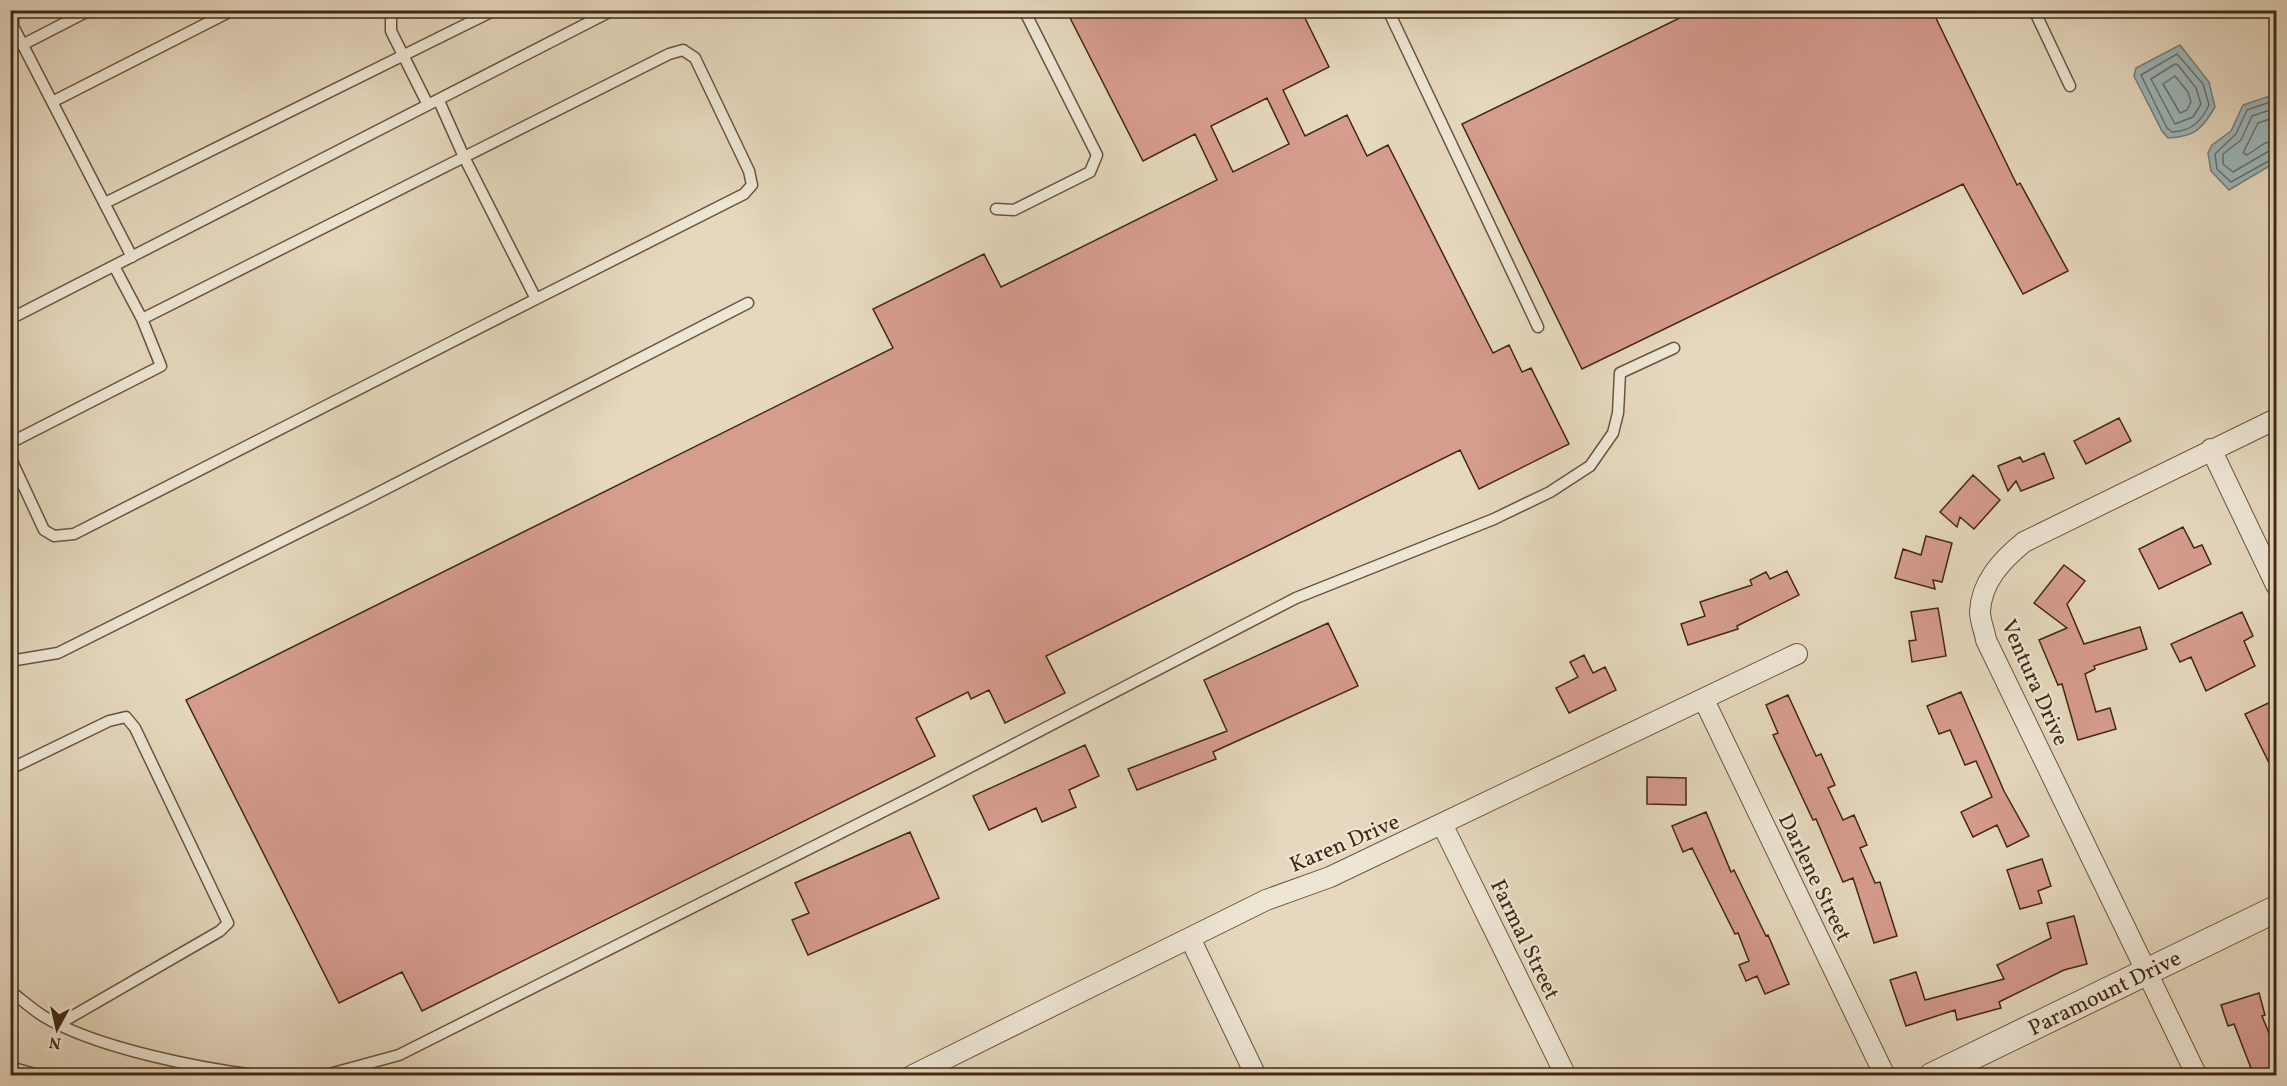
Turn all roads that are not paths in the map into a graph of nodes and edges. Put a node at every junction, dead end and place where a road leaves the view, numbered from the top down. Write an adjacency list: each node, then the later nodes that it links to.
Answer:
1 (13, 10): 10 (lane)
2 (90, 10): 10 (lane)
3 (233, 10): 13 (lane)
4 (391, 10): 11 (lane)
5 (495, 10): 11 (lane)
6 (613, 10): 14 (lane)
7 (1024, 10): 17 (lane)
8 (1388, 10): 24 (lane)
9 (2034, 10): 12 (lane)
10 (22, 45): 13 (lane)
11 (402, 56): 14 (lane); 16 (lane)
12 (2070, 86)
13 (52, 102): 16 (lane)
14 (434, 103): 15 (lane); 18 (lane)
15 (464, 157): 20 (lane); 20 (lane); 23 (lane)
16 (105, 203): 18 (lane)
17 (996, 209)
18 (132, 257): 19 (lane)
19 (114, 266): 22 (lane); 23 (lane)
20 (536, 299): 29 (lane)
21 (748, 303): 32 (lane)
22 (10, 319)
23 (142, 319): 27 (lane)
24 (1538, 327)
25 (1674, 348): 45 (lane)
26 (2277, 419): 28 (street, Ventura Drive)
27 (10, 442)
28 (2211, 449): 30 (street); 38 (street, Ventura Drive)
29 (10, 457)
30 (2277, 585)
31 (1797, 654): 33 (street, Karen Drive)
32 (10, 661)
33 (1704, 700): 35 (street, Karen Drive); 49 (street, Darlene Street)
34 (10, 770): 40 (lane)
35 (1442, 824): 37 (street, Karen Drive); 48 (street, Farmal Street)
36 (2277, 909): 38 (street, Paramount Drive)
37 (1190, 938): 42 (street, Karen Drive); 47 (street)
38 (2147, 971): 50 (street, Paramount Drive); 51 (street, Ventura Drive)
39 (10, 991): 40 (lane)
40 (59, 1024): 44 (lane)
41 (10, 1067): 43 (lane)
42 (944, 1069): 46 (street, Karen Drive)
43 (42, 1076)
44 (263, 1076)
45 (322, 1076)
46 (911, 1076)
47 (1256, 1076)
48 (1566, 1076)
49 (1885, 1076)
50 (1932, 1076)
51 (2197, 1076)

